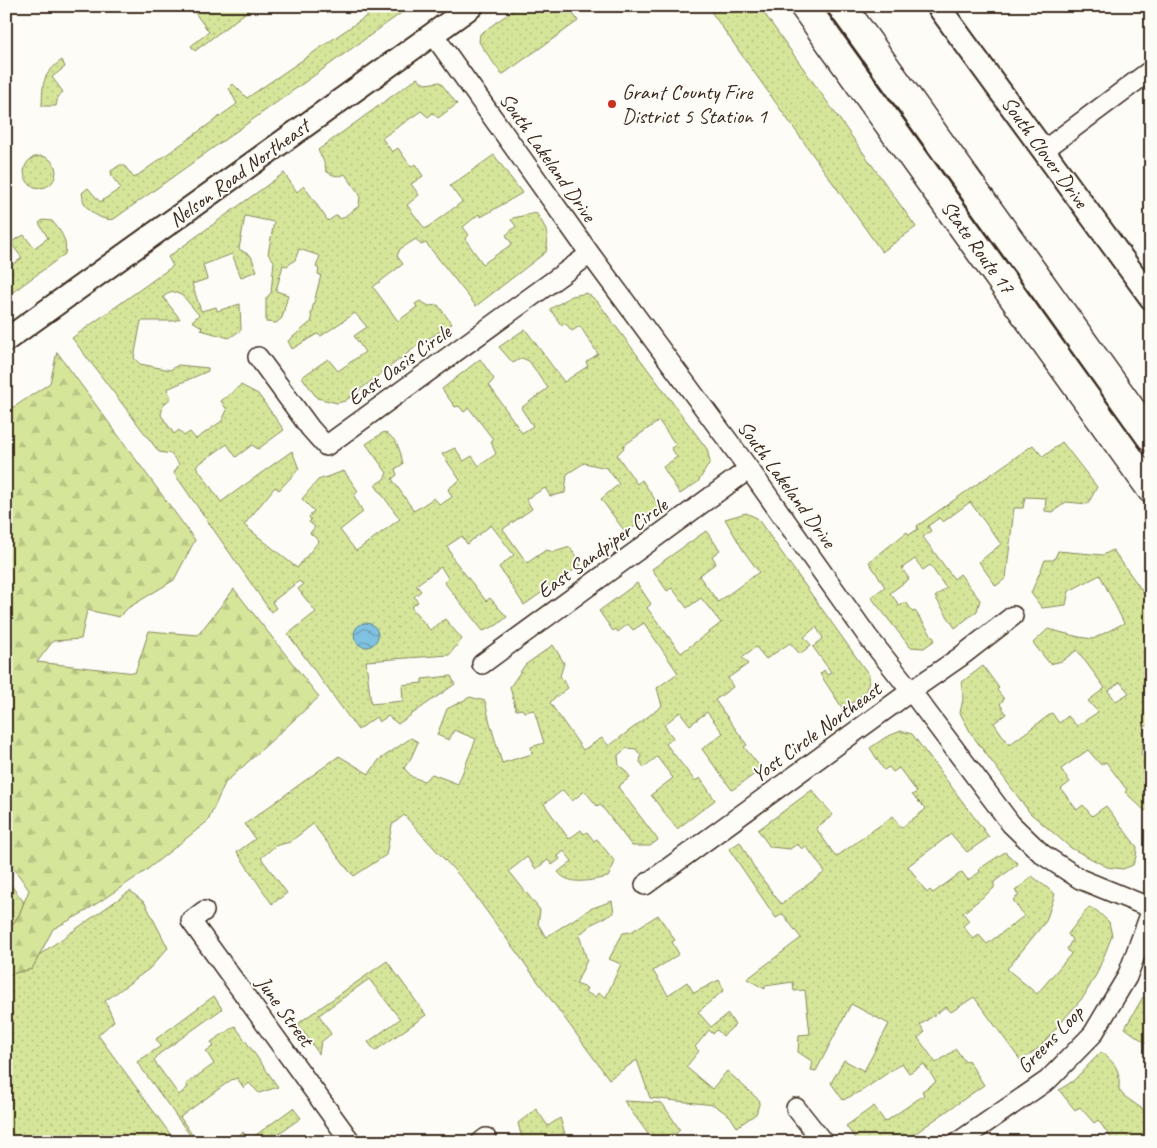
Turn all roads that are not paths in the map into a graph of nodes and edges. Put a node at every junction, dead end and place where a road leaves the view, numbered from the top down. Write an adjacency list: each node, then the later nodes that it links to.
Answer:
1 (472, 6): 5 (street, Nelson Road Northeast)
2 (804, 6): 14 (highway, State Route 17)
3 (842, 6): 12 (highway, State Route 17)
4 (938, 6): 7 (street, South Clover Drive)
5 (433, 34): 8 (street, South Lakeland Drive); 10 (street, Nelson Road Northeast)
6 (1151, 70): 7 (street)
7 (1044, 150): 9 (street, South Clover Drive)
8 (590, 254): 11 (street, East Oasis Circle); 13 (street, South Lakeland Drive)
9 (1151, 298)
10 (6, 340)
11 (258, 358)
12 (1151, 437)
13 (749, 469): 16 (street, East Sandpiper Circle); 17 (street, South Lakeland Drive)
14 (1151, 489)
15 (1013, 616): 17 (street, Yost Circle Northeast)
16 (482, 664)
17 (911, 691): 18 (street, Yost Circle Northeast); 19 (street, South Lakeland Drive)
18 (645, 885)
19 (1151, 910): 24 (street, Greens Loop)
20 (204, 911): 22 (street, June Street)
21 (796, 1108): 23 (street)
22 (351, 1142)
23 (823, 1142)
24 (958, 1142)

